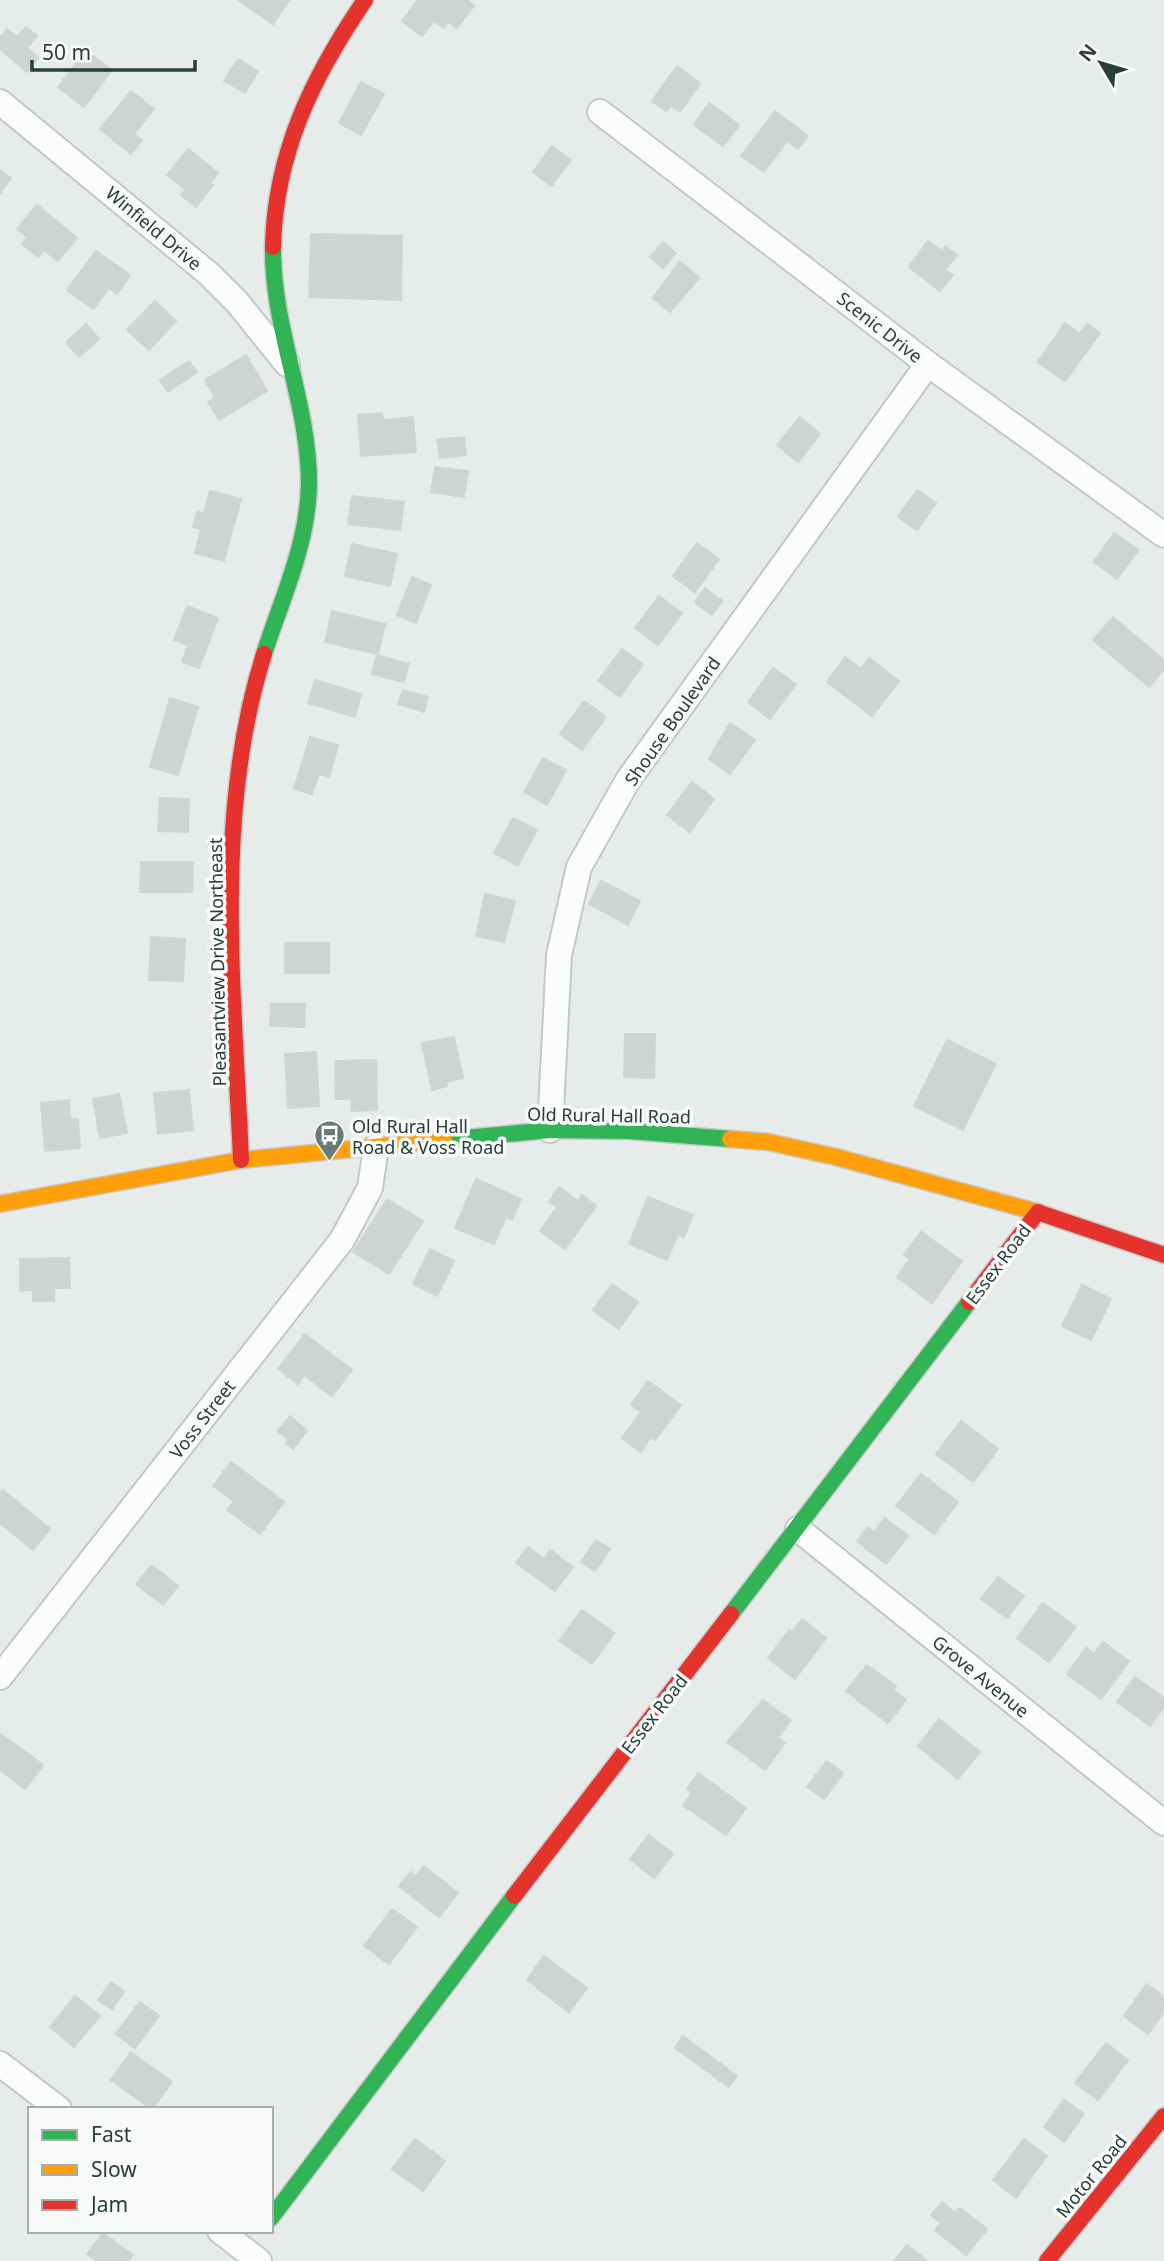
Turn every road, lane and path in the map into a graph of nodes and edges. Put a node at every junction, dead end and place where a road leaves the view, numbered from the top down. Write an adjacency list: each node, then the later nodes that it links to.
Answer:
1 (365, 0): 5 (street, Pleasantview Drive Northeast)
2 (0, 102): 5 (street, Winfield Drive)
3 (600, 112): 4 (street, Scenic Drive)
4 (928, 364): 6 (street, Scenic Drive); 7 (street, Shouse Boulevard)
5 (292, 370): 9 (street, Pleasantview Drive Northeast)
6 (1164, 535)
7 (550, 1130): 8 (street, Old Rural Hall Road); 11 (street, Old Rural Hall Road)
8 (376, 1147): 9 (street, Old Rural Hall Road); 14 (street, Voss Street)
9 (241, 1160): 10 (street, Old Rural Hall Road)
10 (0, 1205)
11 (1038, 1212): 12 (street, Old Rural Hall Road); 13 (street, Essex Road)
12 (1164, 1255)
13 (798, 1529): 15 (street, Grove Avenue); 19 (street, Essex Road)
14 (0, 1677)
15 (1164, 1823)
16 (0, 2064): 17 (street)
17 (56, 2107)
18 (1164, 2116): 23 (street, Motor Road)
19 (273, 2215)
20 (223, 2233): 22 (street)
21 (260, 2233): 22 (street)
22 (253, 2256)
23 (1047, 2261)

